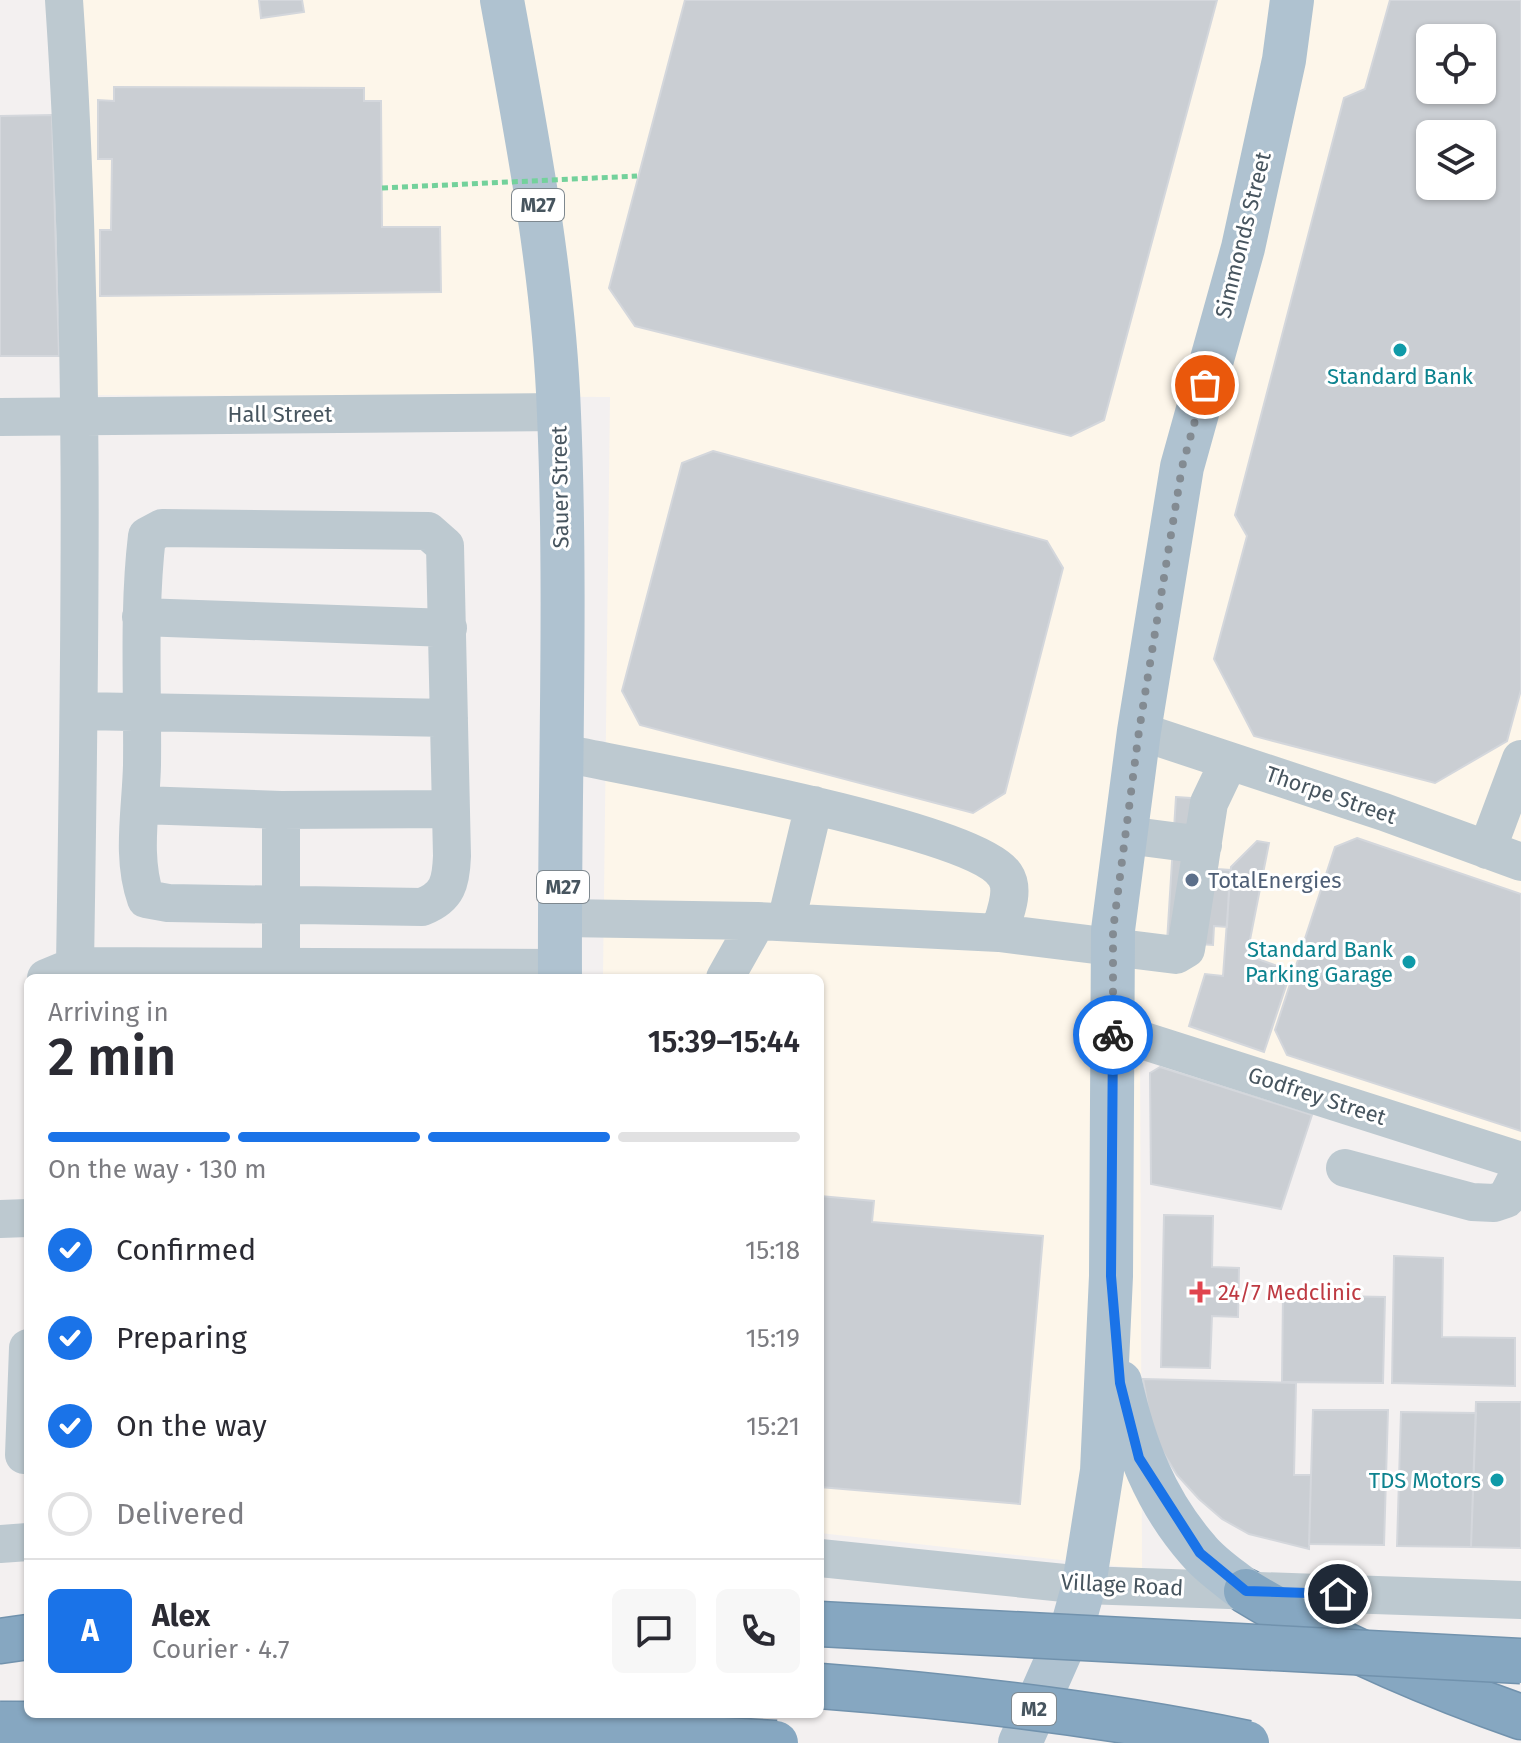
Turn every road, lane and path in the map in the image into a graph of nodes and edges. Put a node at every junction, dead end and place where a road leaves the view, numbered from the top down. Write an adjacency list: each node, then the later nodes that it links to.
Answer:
1 (64, 0): 7 (street)
2 (502, 0): 6 (main road, Sauer Street / M27)
3 (1292, 0): 14 (main road, Simmonds Street)
4 (637, 176): 5 (path, bridge)
5 (382, 188)
6 (559, 412): 7 (street, Hall Street); 15 (main road, Sauer Street / M27)
7 (77, 416): 8 (street, Hall Street); 11 (street)
8 (0, 417)
9 (141, 617): 10 (street); 10 (street); 12 (street)
10 (448, 628): 13 (street)
11 (79, 711): 12 (street); 32 (street)
12 (142, 713): 13 (street); 18 (street)
13 (449, 718): 20 (street)
14 (1139, 731): 17 (street, Thorpe Street); 22 (main road, Simmonds Street)
15 (563, 753): 19 (street); 26 (main road, Sauer Street / M27)
16 (1521, 759): 24 (street)
17 (1229, 761): 23 (street); 24 (street, Thorpe Street)
18 (141, 805): 21 (street); 25 (street)
19 (814, 805): 28 (street); 29 (street)
20 (451, 809): 21 (street); 25 (street)
21 (281, 810): 25 (street)
22 (1126, 835): 23 (street); 30 (main road, Simmonds Street)
23 (1203, 845): 30 (street)
24 (1509, 848)
25 (278, 905): 31 (street)
26 (563, 918): 27 (street); 33 (main road, Sauer Street / M27)
27 (710, 920): 28 (street); 34 (street)
28 (772, 921): 29 (street); 34 (street)
29 (999, 933): 30 (street)
30 (1113, 948): 35 (main road, Simmonds Street)
31 (281, 971): 32 (street); 33 (street)
32 (60, 972)
33 (560, 973)
34 (727, 974)
35 (1113, 1031): 36 (street, Godfrey Street); 41 (main road, Simmonds Street)
36 (1521, 1161)
37 (1345, 1168): 38 (street)
38 (1521, 1170)
39 (24, 1218): 40 (street)
40 (0, 1219)
41 (1111, 1276): 47 (main road, Simmonds Street); 48 (main road)
42 (24, 1387): 43 (street)
43 (17, 1455)
44 (24, 1542): 45 (street)
45 (0, 1544)
46 (824, 1558): 47 (street, Village Road)
47 (1084, 1585): 48 (street, Village Road); 64 (main road, Simmonds Street)
48 (1246, 1591): 49 (street, Village Road); 57 (highway)
49 (1521, 1600)
50 (824, 1624): 55 (highway, bridge)
51 (24, 1638): 52 (highway)
52 (0, 1641)
53 (24, 1654): 54 (highway)
54 (0, 1655)
55 (1521, 1661)
56 (824, 1686): 65 (highway, M2, bridge)
57 (1521, 1717)
58 (258, 1718): 61 (main road)
59 (343, 1718): 62 (street)
60 (0, 1724): 63 (highway, bridge)
61 (243, 1743)
62 (327, 1743)
63 (776, 1743)
64 (1020, 1743)
65 (1247, 1743)

